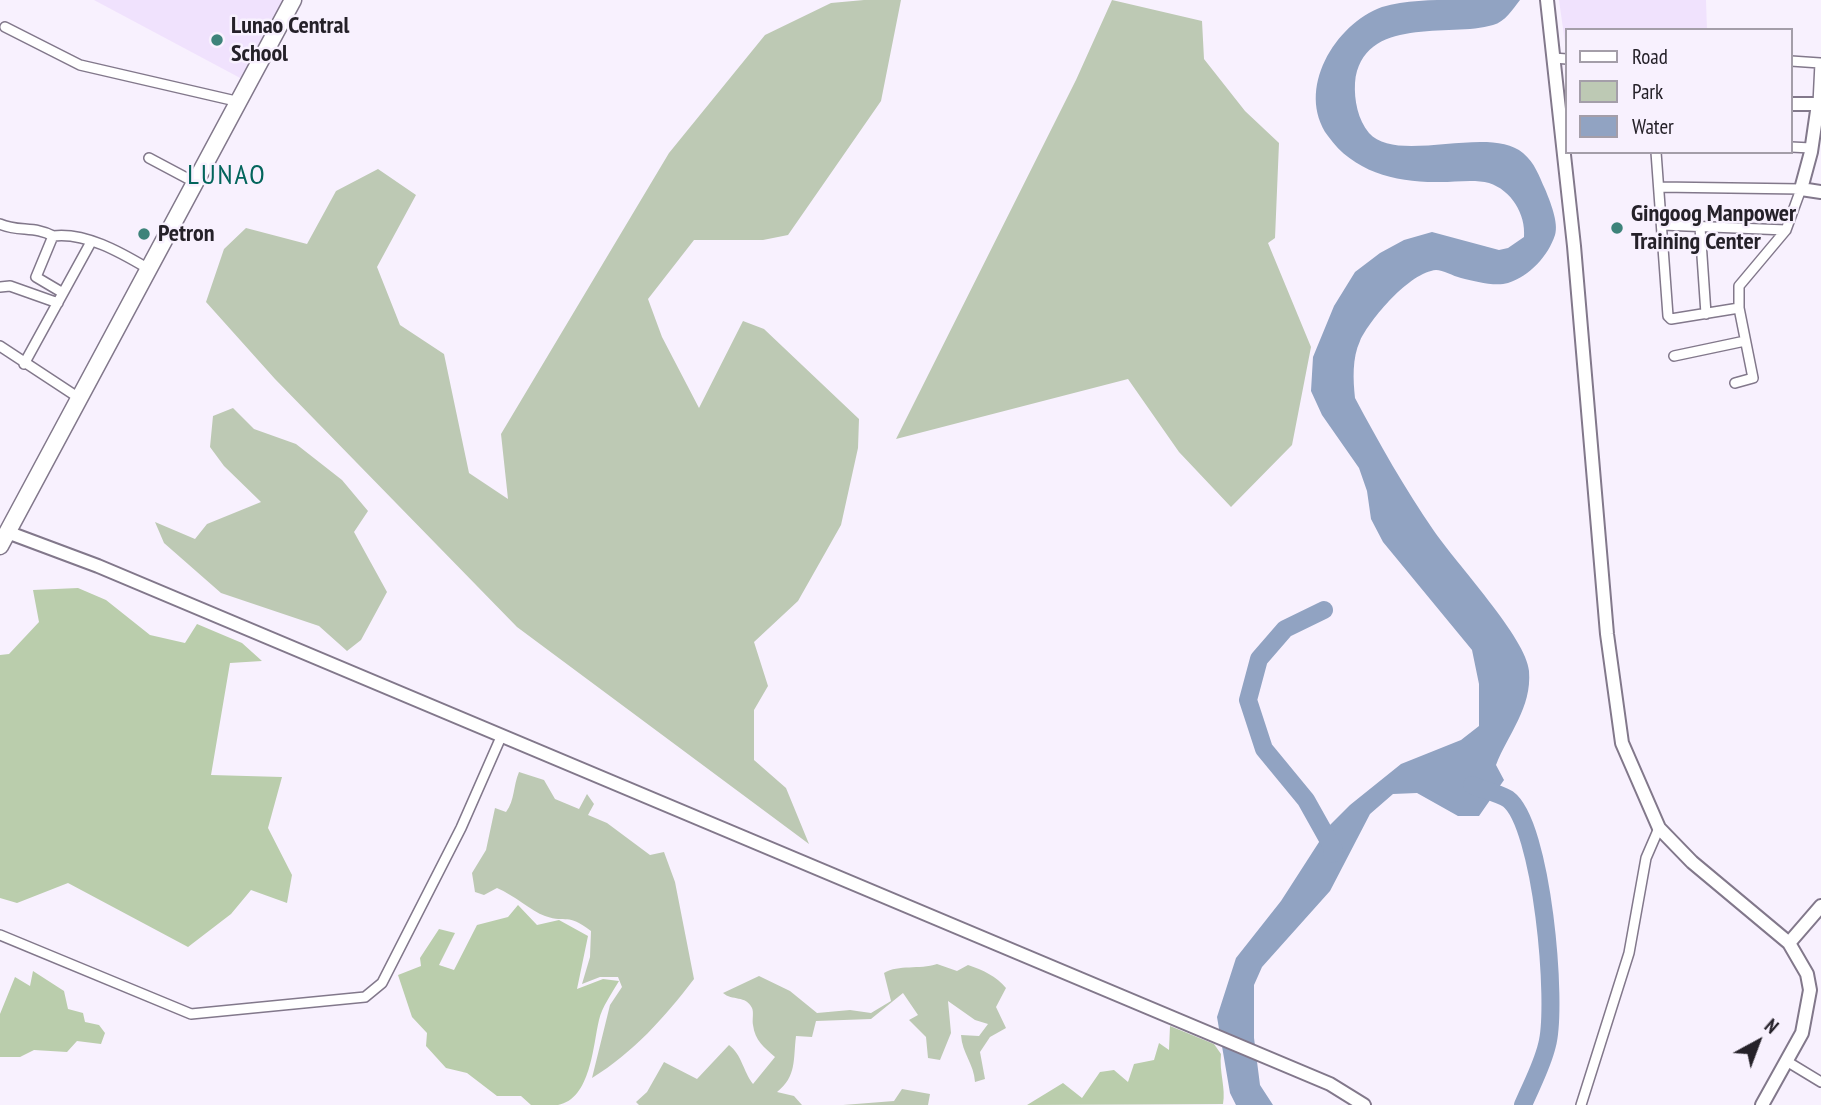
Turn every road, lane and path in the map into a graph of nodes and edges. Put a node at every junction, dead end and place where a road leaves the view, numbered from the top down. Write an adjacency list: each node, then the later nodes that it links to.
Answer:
1 (293, 0): 8 (highway)
2 (1547, 0): 4 (street)
3 (5, 27): 8 (street)
4 (1553, 58): 5 (street); 7 (street)
5 (1566, 59)
6 (1793, 61): 10 (street)
7 (1563, 101): 11 (street)
8 (240, 102): 17 (highway)
9 (1793, 104): 10 (street)
10 (1819, 104): 13 (street)
11 (1566, 135)
12 (1793, 147): 13 (street)
13 (1811, 148): 19 (street)
14 (1568, 154): 41 (street)
15 (1656, 154): 18 (street)
16 (149, 158): 17 (street)
17 (196, 183): 27 (highway)
18 (1658, 187): 19 (street); 22 (street)
19 (1801, 189): 20 (street); 24 (street)
20 (1821, 191)
21 (0, 224): 25 (street)
22 (1662, 225): 23 (street); 32 (street)
23 (1700, 227): 24 (street); 32 (street)
24 (1786, 230): 31 (street)
25 (53, 236): 26 (street); 29 (street)
26 (91, 242): 27 (street); 29 (street)
27 (147, 268): 38 (highway)
28 (0, 287): 30 (street)
29 (64, 292): 30 (street)
30 (58, 303): 36 (street)
31 (1738, 308): 32 (street); 33 (street)
32 (1706, 314)
33 (1745, 341): 35 (street); 37 (street)
34 (0, 347): 36 (street)
35 (1674, 356)
36 (24, 364): 38 (street)
37 (1735, 383)
38 (79, 398): 39 (highway)
39 (2, 535): 40 (street)
40 (501, 737): 43 (street); 47 (street)
41 (1660, 828): 44 (street); 48 (street)
42 (1821, 906): 44 (street)
43 (0, 935)
44 (1788, 943): 45 (street)
45 (1788, 1062): 46 (street); 49 (street)
46 (1821, 1082)
47 (1364, 1105)
48 (1581, 1105)
49 (1762, 1105)

